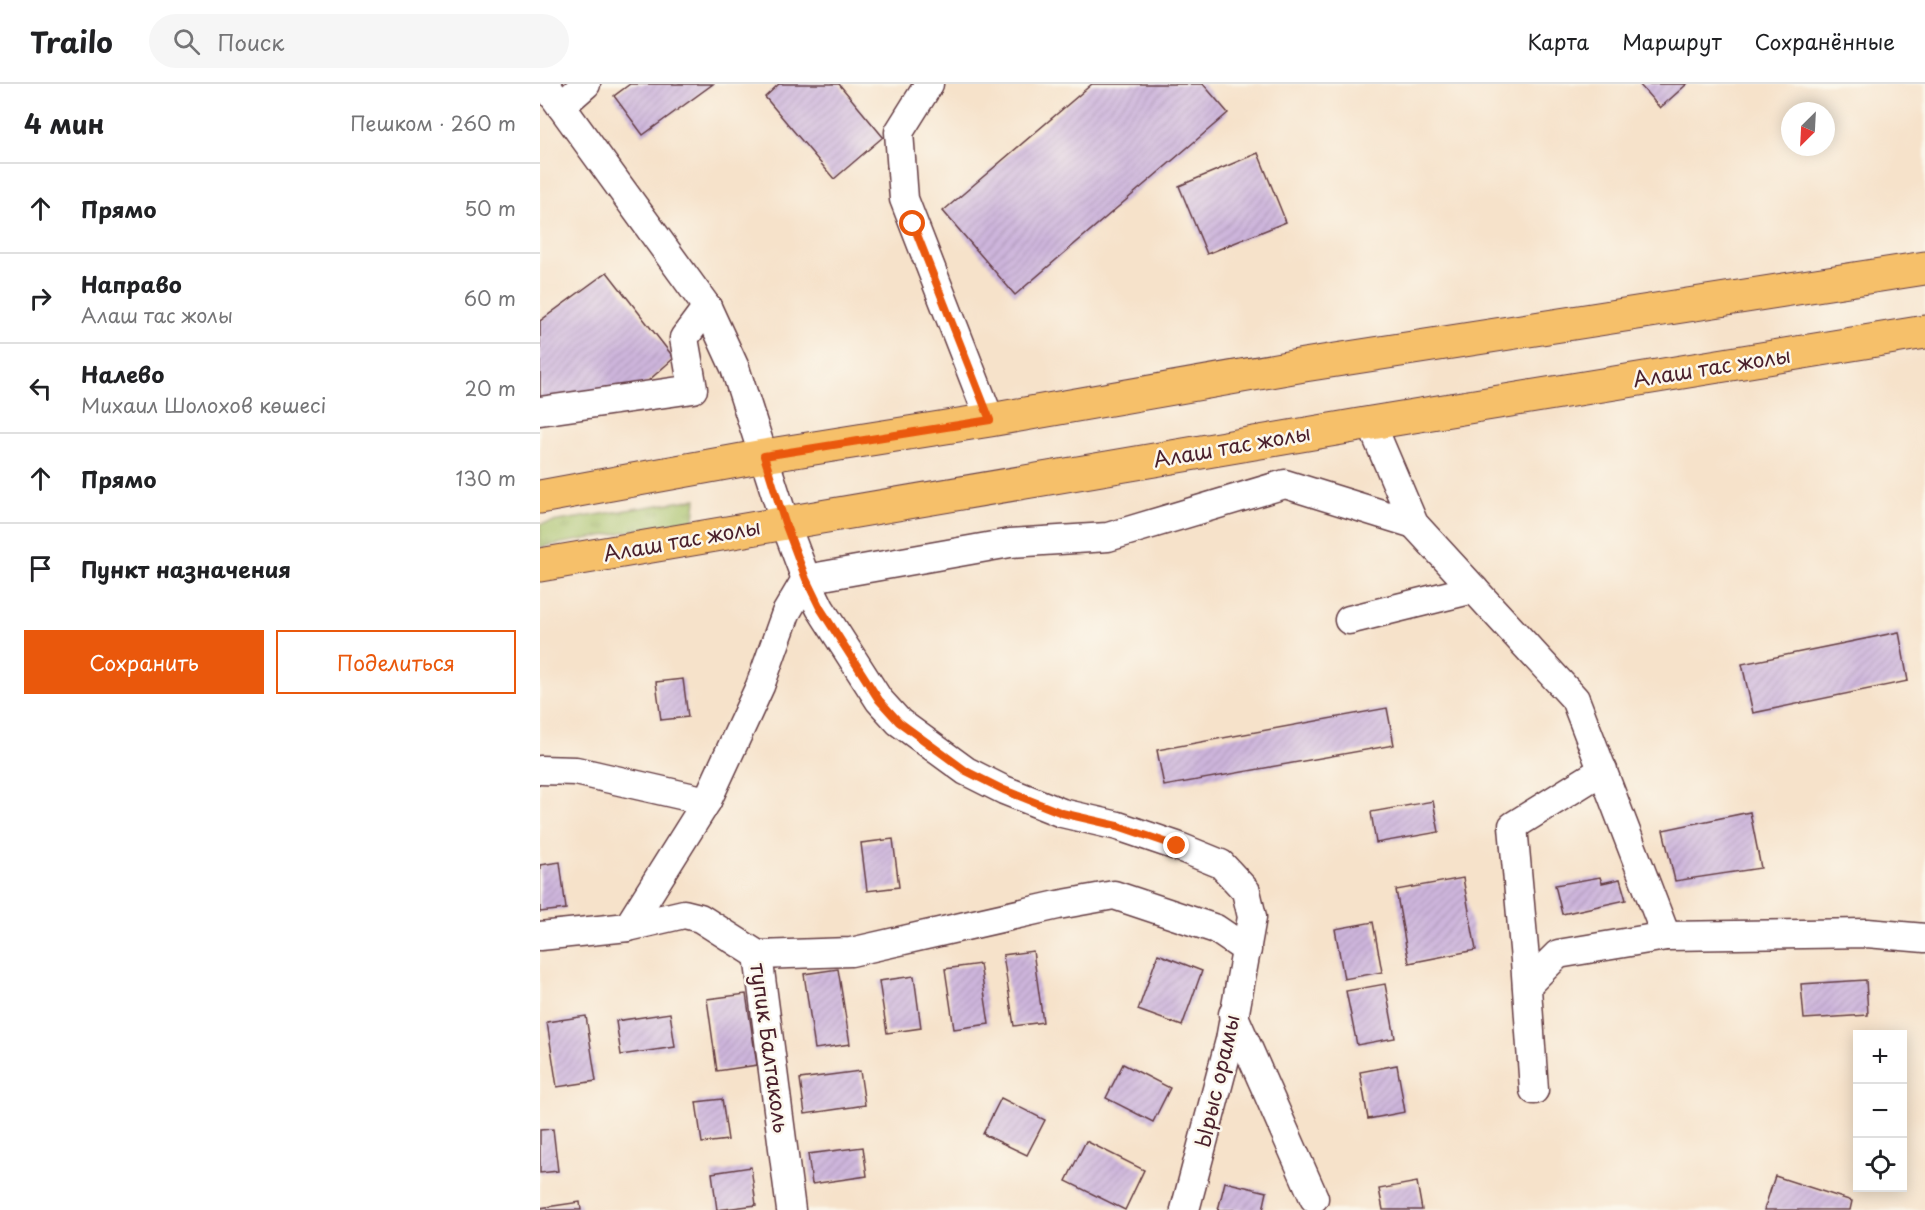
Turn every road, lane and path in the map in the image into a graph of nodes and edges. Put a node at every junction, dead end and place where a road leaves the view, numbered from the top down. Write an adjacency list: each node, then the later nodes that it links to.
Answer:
1 (586, 84): 3 (street)
2 (928, 84): 8 (street)
3 (553, 95): 5 (street, Ырыс орамы)
4 (1922, 268): 8 (main road)
5 (707, 307): 7 (street); 10 (street, Ырыс орамы)
6 (1925, 332): 9 (main road, Алаш тас жолы)
7 (540, 411)
8 (990, 420): 10 (main road)
9 (1371, 423): 12 (main road, Алаш тас жолы); 13 (street)
10 (764, 456): 11 (main road); 12 (street, Ырыс орамы)
11 (540, 497)
12 (785, 523): 14 (main road, Алаш тас жолы); 15 (street, Ырыс орамы)
13 (1414, 524): 15 (street); 16 (street)
14 (540, 565)
15 (806, 579): 20 (street); 25 (street, Ырыс орамы)
16 (1474, 589): 17 (street); 19 (street)
17 (1349, 620)
18 (540, 770): 20 (street)
19 (1603, 770): 23 (street); 27 (street)
20 (707, 801): 21 (street)
21 (628, 927): 22 (street, тупик Балтаколь); 26 (street, тупик Балтаколь)
22 (540, 936)
23 (1666, 936): 24 (street); 27 (street)
24 (1925, 938)
25 (1247, 950): 26 (street); 28 (street, Ырыс орамы)
26 (758, 955): 31 (street, тупик Балтаколь)
27 (1527, 986): 29 (street)
28 (1233, 1014): 30 (street); 32 (street, Ырыс орамы)
29 (1534, 1090)
30 (1314, 1198)
31 (791, 1210)
32 (1185, 1210)

